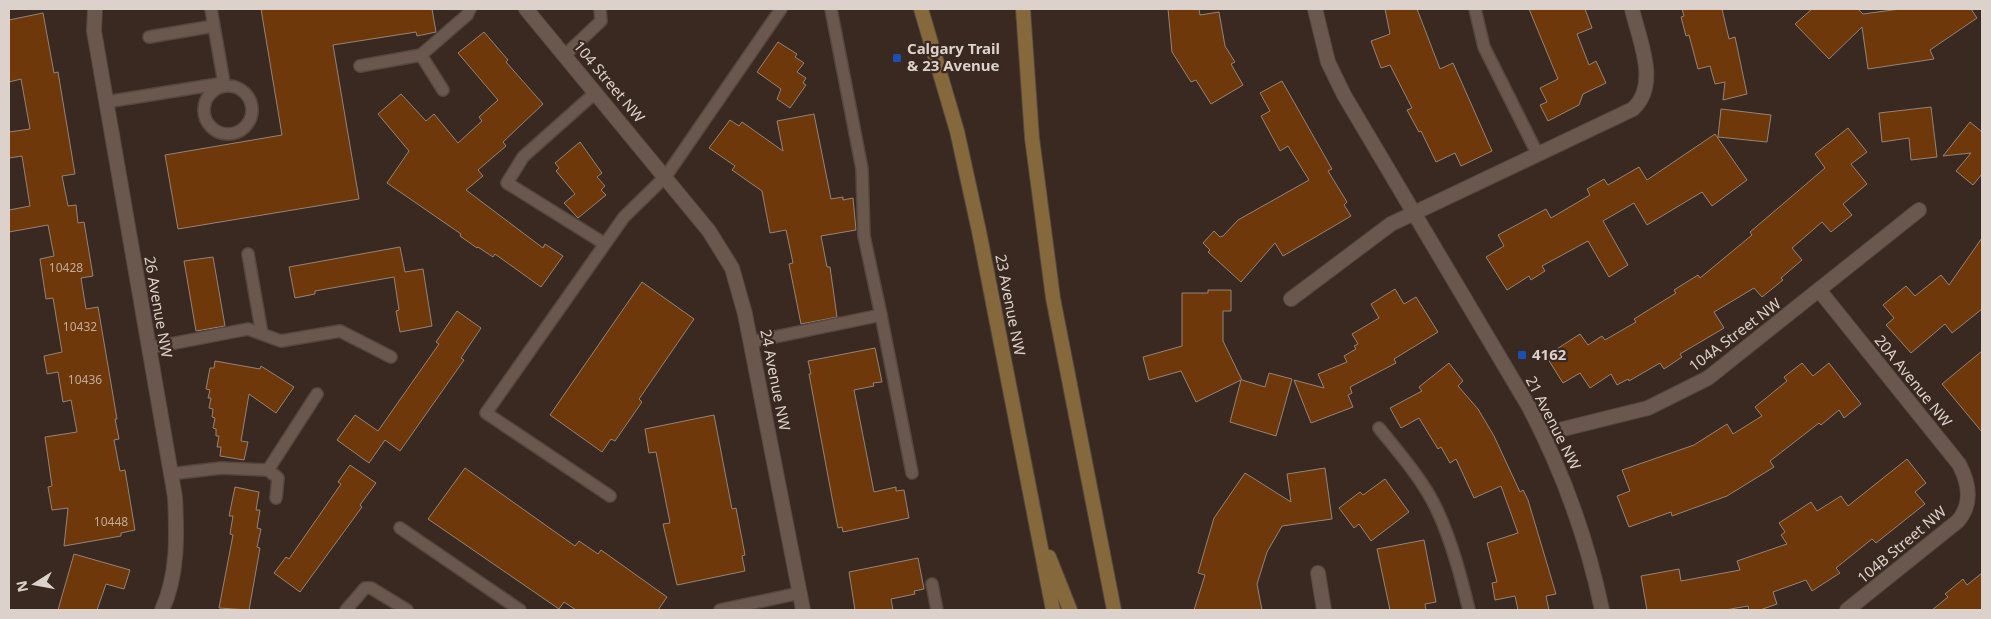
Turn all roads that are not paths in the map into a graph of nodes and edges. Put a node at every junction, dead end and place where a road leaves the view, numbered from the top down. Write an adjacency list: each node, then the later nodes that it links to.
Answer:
1 (95, 9): 21 (street, 26 Avenue NW)
2 (211, 9): 13 (lane)
3 (470, 9): 15 (lane)
4 (526, 9): 16 (street, 104 Street NW)
5 (600, 9): 16 (lane)
6 (781, 9): 23 (lane)
7 (831, 9): 30 (lane)
8 (922, 9): 44 (main road, 23 Avenue NW)
9 (1023, 9): 58 (main road)
10 (1315, 9): 25 (street, 21 Avenue NW)
11 (1475, 9): 22 (lane)
12 (1632, 9): 22 (street)
13 (214, 26): 14 (lane); 18 (lane)
14 (149, 37)
15 (421, 55): 17 (lane); 19 (lane)
16 (565, 55): 20 (street, 104 Street NW)
17 (360, 66)
18 (224, 85): 18 (lane); 21 (lane)
19 (443, 90)
20 (596, 92): 23 (street, 104 Street NW); 26 (lane)
21 (106, 102): 33 (street, 26 Avenue NW)
22 (1537, 153): 25 (street)
23 (666, 176): 26 (lane); 32 (street, 24 Avenue NW)
24 (1919, 210): 28 (street, 104A Street NW)
25 (1412, 212): 29 (street); 37 (street, 21 Avenue NW)
26 (605, 244): 41 (lane)
27 (248, 254): 31 (lane)
28 (1819, 290): 37 (street, 104A Street NW); 43 (street, 20A Avenue NW)
29 (1291, 299)
30 (881, 315): 32 (lane); 39 (lane)
31 (262, 334): 33 (lane); 34 (lane)
32 (751, 342): 48 (street, 24 Avenue NW)
33 (148, 348): 40 (street, 26 Avenue NW)
34 (391, 358)
35 (317, 394): 38 (lane)
36 (1379, 428): 60 (lane)
37 (1543, 434): 61 (street, 21 Avenue NW)
38 (268, 470): 40 (lane); 42 (lane)
39 (912, 473)
40 (170, 474): 49 (street, 26 Avenue NW)
41 (610, 496)
42 (276, 498)
43 (1969, 498): 62 (street, 104B Street NW)
44 (1037, 526): 56 (main road, 23 Avenue NW); 57 (main road)
45 (400, 528): 52 (lane)
46 (1318, 573): 59 (street)
47 (932, 584): 55 (lane)
48 (800, 593): 53 (lane); 54 (street, 24 Avenue NW)
49 (162, 610)
50 (346, 610): 51 (lane)
51 (406, 610)
52 (520, 610)
53 (720, 610)
54 (803, 610)
55 (937, 610)
56 (1053, 610)
57 (1070, 610)
58 (1114, 610)
59 (1324, 610)
60 (1469, 610)
61 (1602, 610)
62 (1847, 610)

